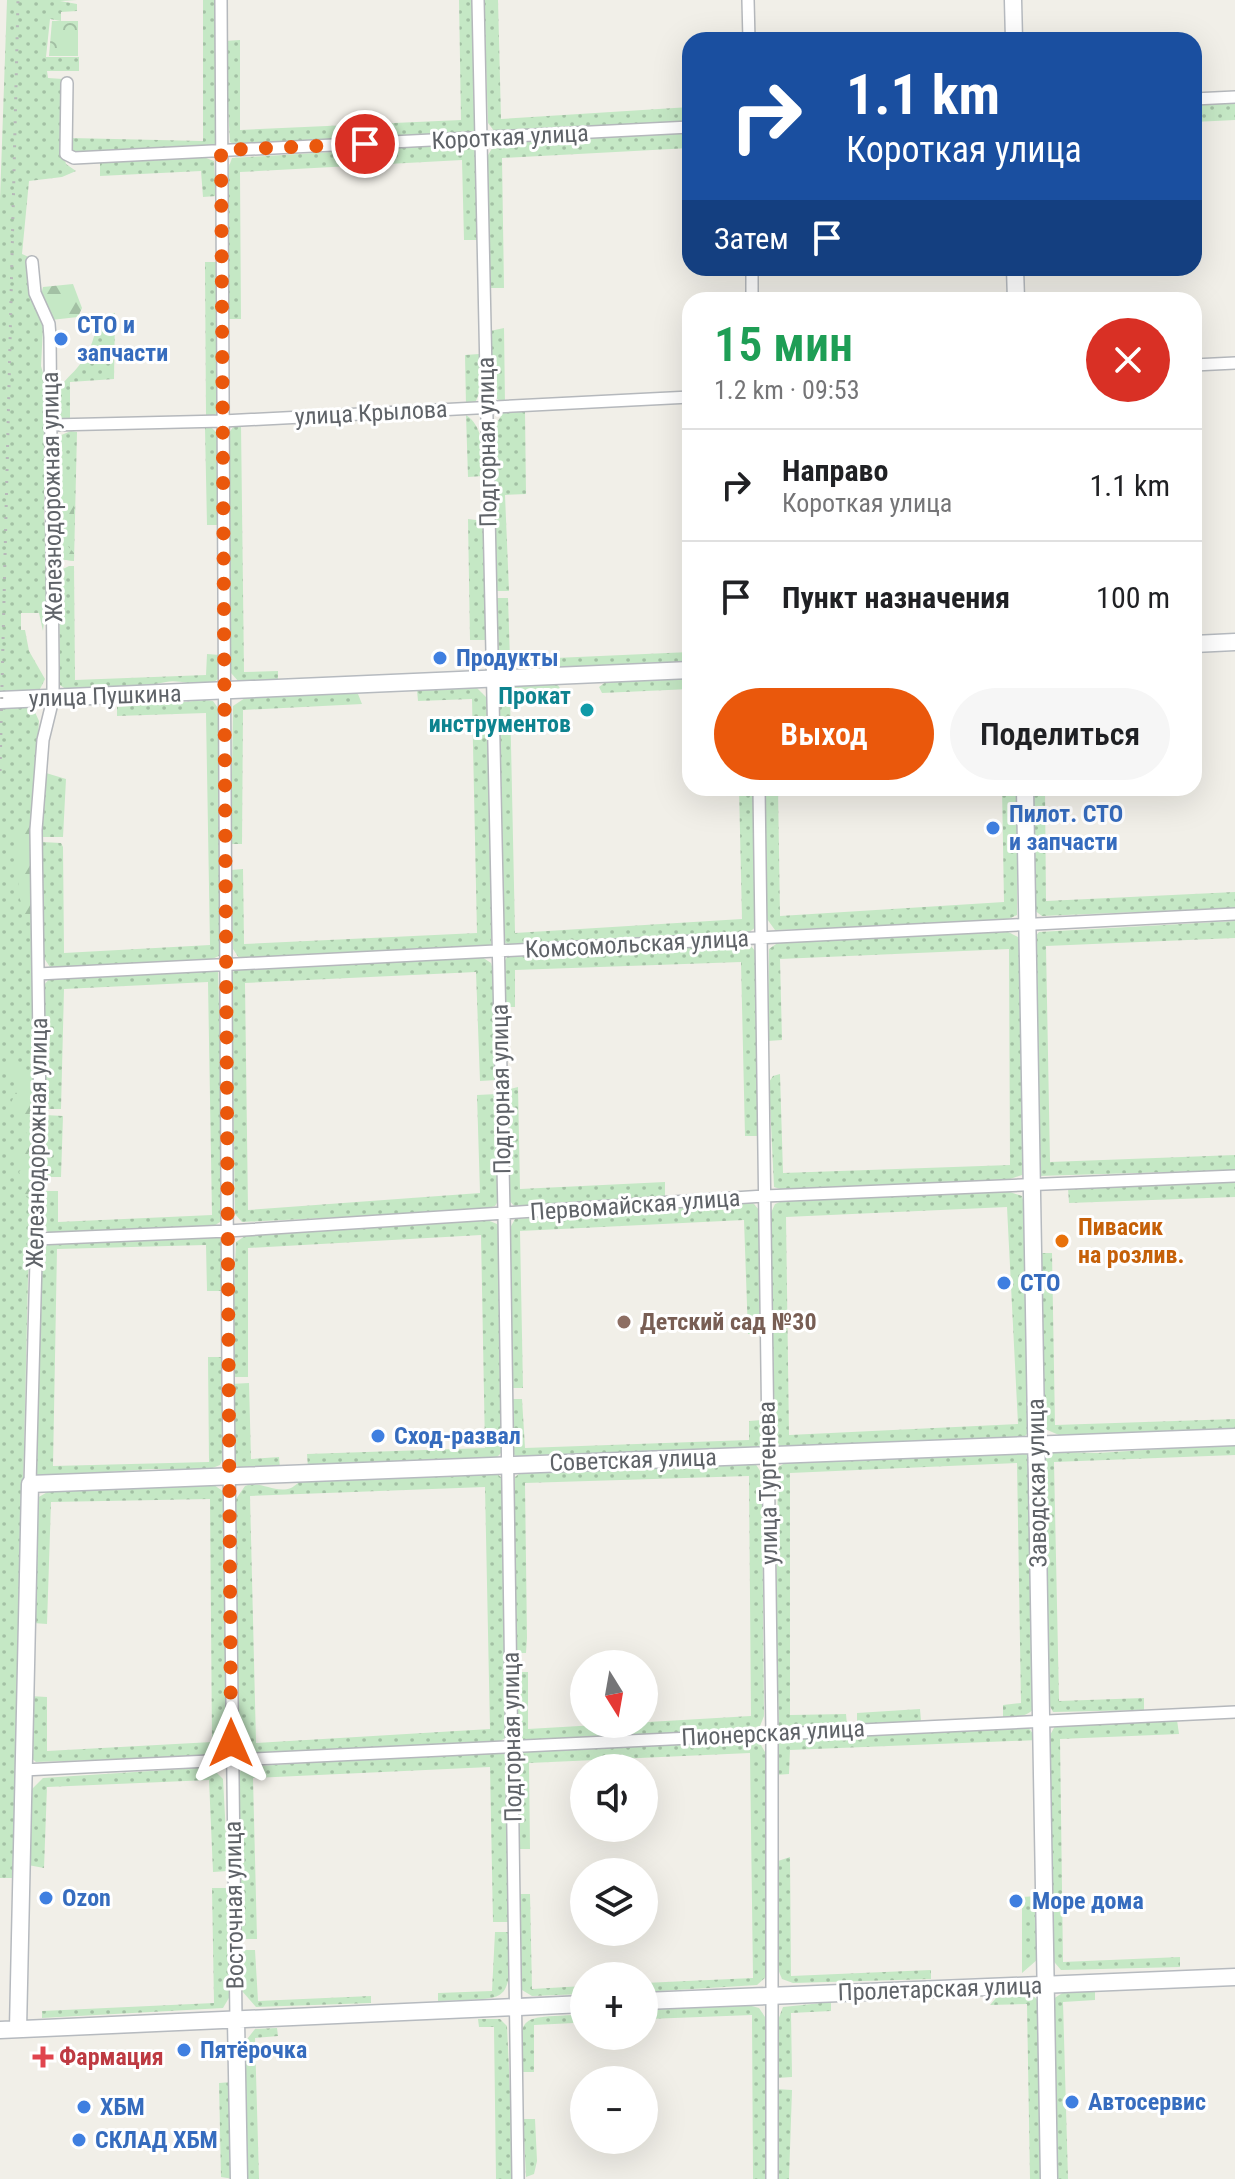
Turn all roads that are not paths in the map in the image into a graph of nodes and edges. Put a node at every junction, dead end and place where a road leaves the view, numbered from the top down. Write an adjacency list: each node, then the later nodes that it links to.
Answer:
1 (221, 0): 12 (street, Восточная улица)
2 (478, 0): 11 (street, Подгорная улица)
3 (748, 0): 5 (street)
4 (1013, 0): 6 (street)
5 (749, 32)
6 (1014, 32)
7 (67, 83): 12 (street, Короткая улица)
8 (1235, 97): 9 (street)
9 (1202, 99)
10 (682, 127): 11 (street, Короткая улица)
11 (481, 140): 12 (street, Короткая улица); 17 (street, Подгорная улица)
12 (221, 150): 18 (street, Восточная улица)
13 (32, 262): 19 (street, Железнодорожная улица)
14 (1235, 363): 15 (street)
15 (1202, 365)
16 (682, 397): 17 (street, улица Крылова)
17 (486, 407): 18 (street, улица Крылова); 23 (street, Подгорная улица)
18 (223, 421): 19 (street, улица Крылова); 24 (street, Восточная улица)
19 (53, 425): 25 (street, Железнодорожная улица)
20 (1235, 642): 21 (street)
21 (1202, 644)
22 (682, 670): 23 (street, улица Пушкина)
23 (492, 680): 24 (street, улица Пушкина); 32 (street, Подгорная улица)
24 (225, 692): 25 (street, улица Пушкина); 33 (street, Восточная улица)
25 (53, 699): 26 (street, улица Пушкина); 34 (street, Железнодорожная улица)
26 (0, 700)
27 (759, 796): 31 (street, улица Тургенева)
28 (1025, 796): 30 (street, Заводская улица)
29 (1235, 914): 30 (street, Комсомольская улица)
30 (1026, 925): 31 (street, Комсомольская улица); 36 (street, Заводская улица)
31 (762, 938): 32 (street, Комсомольская улица); 37 (street, улица Тургенева)
32 (498, 950): 33 (street, Комсомольская улица); 38 (street, Подгорная улица)
33 (226, 962): 34 (street, Комсомольская улица); 39 (street, Восточная улица)
34 (38, 974): 40 (street, Железнодорожная улица)
35 (1235, 1176): 36 (street, Первомайская улица)
36 (1030, 1186): 37 (street, Первомайская улица); 42 (street, Заводская улица)
37 (765, 1196): 38 (street, Первомайская улица); 43 (street, улица Тургенева)
38 (504, 1213): 39 (street, Первомайская улица); 44 (street, Подгорная улица)
39 (228, 1231): 40 (street, Первомайская улица); 45 (street, Восточная улица)
40 (36, 1239): 46 (street, Железнодорожная улица)
41 (1235, 1437): 42 (street, Советская улица)
42 (1036, 1444): 43 (street, Советская улица); 48 (street, Заводская улица)
43 (767, 1455): 44 (street, Советская улица); 49 (street, улица Тургенева)
44 (508, 1466): 45 (street, Советская улица); 50 (street, Подгорная улица)
45 (230, 1476): 46 (street, Советская улица); 51 (street, Восточная улица)
46 (30, 1484): 52 (street, Железнодорожная улица)
47 (1235, 1712): 48 (street, Пионерская улица)
48 (1041, 1721): 49 (street, Пионерская улица); 54 (street, Заводская улица)
49 (772, 1734): 50 (street, Пионерская улица); 55 (street, улица Тургенева)
50 (512, 1747): 51 (street, Пионерская улица); 58 (street, Подгорная улица)
51 (231, 1760): 52 (street, Пионерская улица); 59 (street, Восточная улица)
52 (23, 1770): 60 (street, Железнодорожная улица)
53 (1235, 1977): 54 (street, Пролетарская улица)
54 (1045, 1986): 55 (street, Пролетарская улица); 65 (street, Заводская улица)
55 (771, 1995): 56 (street, Пролетарская улица); 64 (street, улица Тургенева)
56 (658, 2000)
57 (570, 2005): 58 (street)
58 (515, 2007): 59 (street); 63 (street, Подгорная улица)
59 (236, 2020): 60 (street); 62 (street, Восточная улица)
60 (18, 2029): 61 (street)
61 (0, 2030)
62 (239, 2179)
63 (518, 2179)
64 (772, 2179)
65 (1049, 2179)

